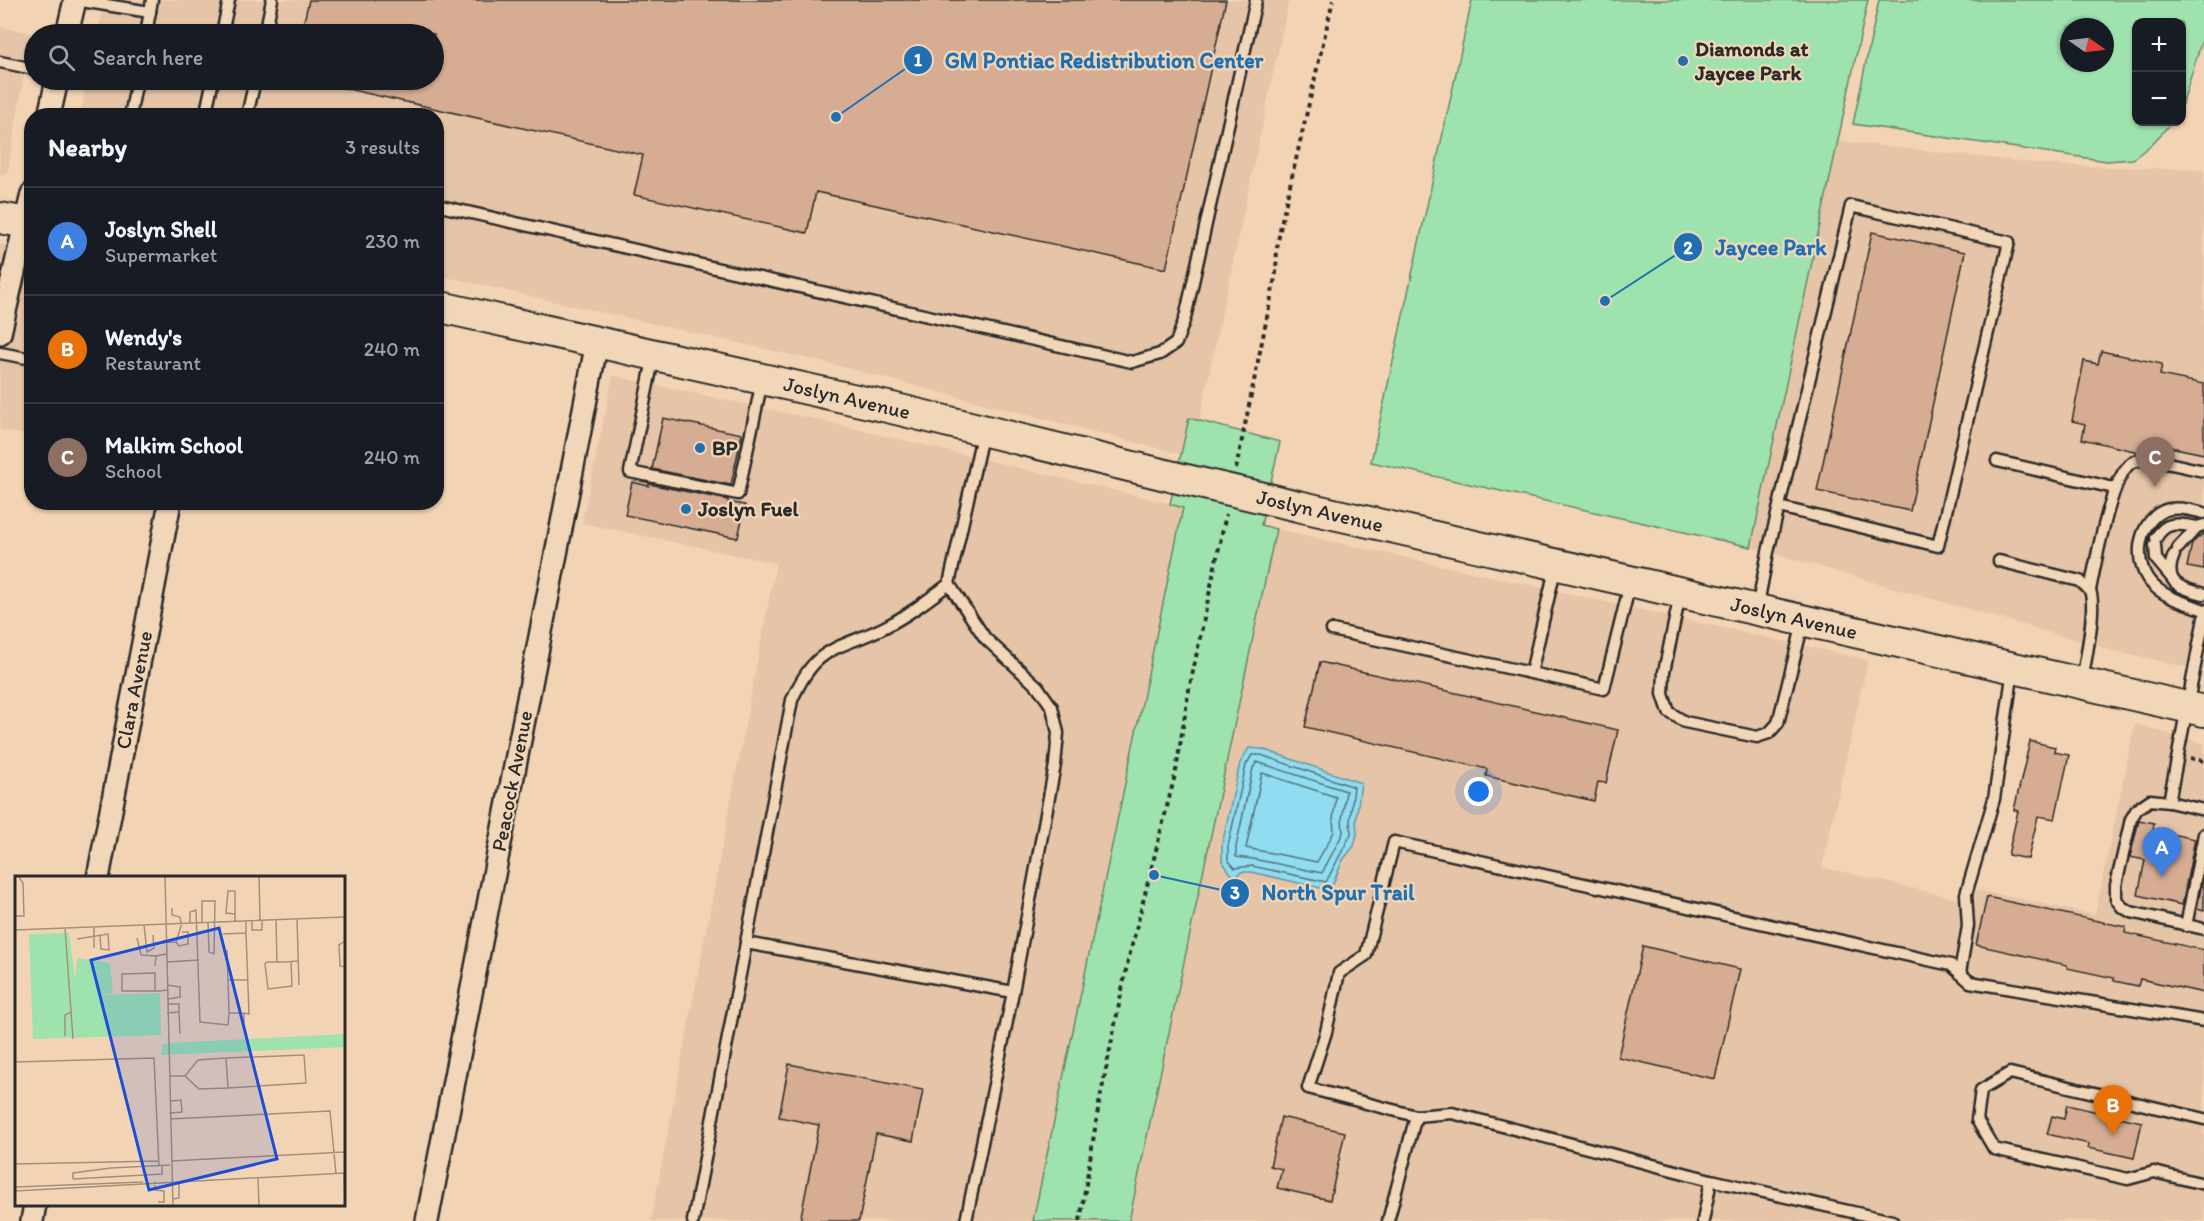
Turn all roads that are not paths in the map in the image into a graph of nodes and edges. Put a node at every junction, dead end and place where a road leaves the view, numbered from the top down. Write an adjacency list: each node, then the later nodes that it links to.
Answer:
1 (75, 0): 6 (lane); 7 (street)
2 (152, 0): 6 (lane)
3 (229, 0): 9 (lane)
4 (272, 0): 10 (lane)
5 (1256, 0): 21 (lane)
6 (150, 12): 8 (lane)
7 (69, 24)
8 (148, 24)
9 (224, 24)
10 (267, 24)
11 (0, 62): 12 (lane)
12 (24, 67)
13 (55, 90): 17 (street)
14 (135, 90): 18 (lane)
15 (211, 90): 19 (lane)
16 (253, 90): 20 (lane)
17 (51, 108)
18 (132, 108)
19 (207, 108)
20 (250, 108)
21 (444, 207)
22 (19, 221): 23 (street)
23 (5, 290): 25 (street)
24 (444, 308): 26 (main road, Joslyn Avenue)
25 (0, 333)
26 (597, 342): 28 (main road, Joslyn Avenue); 72 (street, Peacock Avenue)
27 (0, 353): 29 (lane)
28 (654, 355): 30 (main road, Joslyn Avenue); 30 (lane)
29 (24, 358)
30 (762, 379): 31 (main road, Joslyn Avenue)
31 (984, 431): 40 (main road, Joslyn Avenue, bridge); 43 (lane)
32 (1997, 461): 34 (lane)
33 (2204, 471): 34 (lane)
34 (2114, 488): 44 (lane)
35 (1779, 507): 35 (lane); 47 (lane)
36 (168, 510): 59 (street, Clara Avenue)
37 (2204, 513): 48 (lane)
38 (2200, 526): 41 (lane); 41 (lane)
39 (1999, 561): 44 (lane)
40 (1556, 564): 42 (main road, Joslyn Avenue); 53 (lane)
41 (2172, 579): 46 (lane)
42 (1630, 581): 45 (main road, Joslyn Avenue); 53 (lane)
43 (949, 584): 62 (lane); 64 (lane)
44 (2090, 590): 54 (lane)
45 (1680, 592): 47 (main road, Joslyn Avenue); 50 (lane)
46 (2204, 594)
47 (1757, 609): 50 (main road, Joslyn Avenue)
48 (2204, 610)
49 (2204, 618): 55 (lane)
50 (1803, 620): 52 (main road, Joslyn Avenue)
51 (1332, 630): 53 (lane)
52 (2013, 667): 54 (main road, Joslyn Avenue); 63 (lane)
53 (1531, 673)
54 (2082, 683): 55 (main road, Joslyn Avenue)
55 (2195, 709): 56 (lane)
56 (2169, 802): 57 (lane); 60 (lane)
57 (2204, 810)
58 (2204, 834): 60 (lane)
59 (98, 876)
60 (2186, 926): 61 (lane)
61 (2204, 929)
62 (746, 943): 64 (lane); 73 (lane)
63 (1960, 973): 65 (lane); 66 (lane)
64 (1013, 992): 74 (lane)
65 (2204, 1021)
66 (1416, 1116): 68 (lane); 75 (lane)
67 (2204, 1119): 69 (lane)
68 (1711, 1180): 76 (lane); 77 (lane)
69 (2204, 1184)
70 (35, 1206): 71 (street)
71 (32, 1221)
72 (427, 1221)
73 (693, 1221)
74 (966, 1221)
75 (1388, 1221)
76 (1703, 1221)
77 (1892, 1221)

